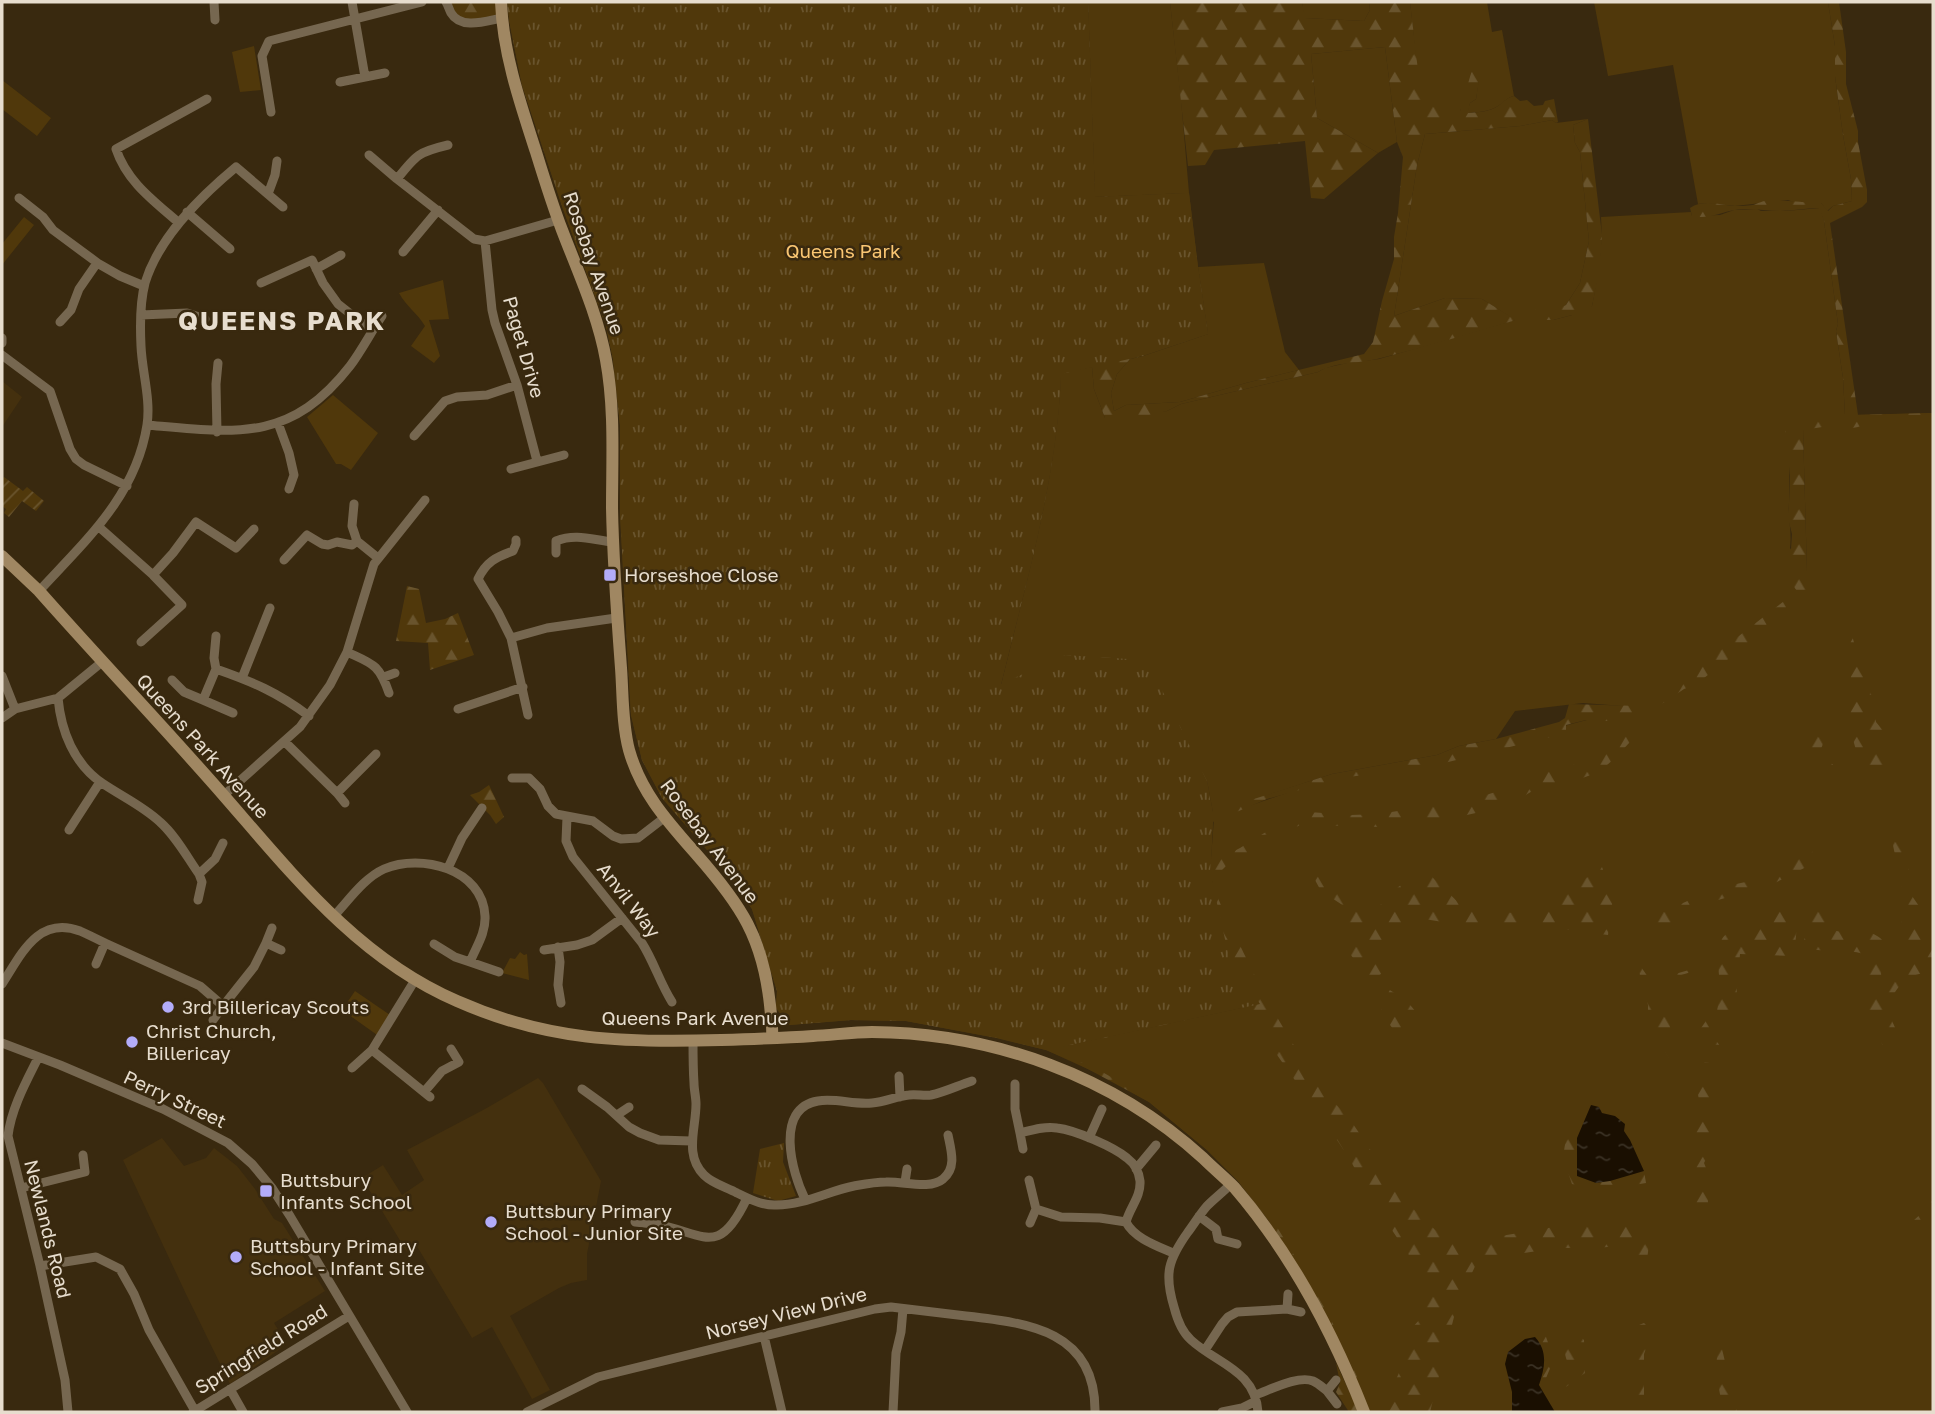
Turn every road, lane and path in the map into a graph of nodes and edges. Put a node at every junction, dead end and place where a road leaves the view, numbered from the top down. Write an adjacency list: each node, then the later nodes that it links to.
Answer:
1 (214, 2): 8 (street)
2 (352, 2): 7 (street)
3 (422, 2): 7 (street)
4 (446, 2): 6 (street)
5 (501, 2): 6 (street, Rosebay Avenue)
6 (502, 18): 23 (street, Rosebay Avenue)
7 (355, 19): 10 (street); 13 (street)
8 (215, 20)
9 (385, 73): 10 (street)
10 (365, 77): 11 (street)
11 (340, 82)
12 (207, 99): 24 (street)
13 (271, 112)
14 (448, 145): 17 (street)
15 (369, 155): 17 (street)
16 (277, 161): 18 (street)
17 (397, 179): 21 (street)
18 (268, 194): 20 (street); 22 (street)
19 (19, 198): 29 (street)
20 (283, 207)
21 (438, 210): 25 (street); 27 (street)
22 (187, 212): 24 (street); 26 (street)
23 (558, 220): 25 (street); 56 (street, Rosebay Avenue)
24 (179, 223): 32 (street)
25 (485, 241): 40 (street, Paget Drive)
26 (230, 249)
27 (403, 252)
28 (341, 256): 30 (street)
29 (97, 263): 32 (street); 36 (street)
30 (316, 269): 31 (street); 37 (street)
31 (261, 283)
32 (144, 286): 33 (street)
33 (141, 315): 35 (street); 42 (street)
34 (382, 316): 37 (street)
35 (205, 319)
36 (60, 322)
37 (372, 331): 41 (street)
38 (2, 355): 48 (street)
39 (218, 363): 43 (street)
40 (517, 385): 44 (street); 46 (street, Paget Drive)
41 (278, 423): 43 (street); 49 (street)
42 (147, 425): 43 (street); 48 (street)
43 (218, 432)
44 (414, 436)
45 (564, 455): 46 (street)
46 (537, 461): 47 (street)
47 (511, 469)
48 (127, 486): 52 (street)
49 (289, 489)
50 (425, 500): 59 (street)
51 (354, 504): 55 (street)
52 (99, 527): 61 (street); 62 (street)
53 (254, 529): 61 (street)
54 (516, 540): 66 (street)
55 (357, 541): 59 (street); 60 (street)
56 (613, 542): 57 (street); 64 (street, Rosebay Avenue)
57 (556, 553)
58 (2, 556): 62 (street, Queens Park Avenue)
59 (378, 558): 68 (street)
60 (284, 560)
61 (153, 575): 67 (street)
62 (38, 591): 69 (street, Queens Park Avenue)
63 (270, 608): 74 (street)
64 (616, 618): 66 (street); 95 (street, Rosebay Avenue)
65 (216, 636): 70 (street)
66 (511, 638): 76 (street)
67 (141, 642)
68 (347, 652): 73 (street); 84 (street)
69 (102, 662): 78 (street); 91 (street, Queens Park Avenue)
70 (216, 669): 74 (street); 79 (street)
71 (395, 673): 73 (street)
72 (2, 676): 80 (street)
73 (384, 677): 77 (street)
74 (242, 678): 84 (street)
75 (172, 680): 79 (street)
76 (523, 687): 81 (street); 83 (street)
77 (389, 693)
78 (58, 698): 80 (street); 89 (street)
79 (203, 700): 82 (street)
80 (15, 709): 85 (street)
81 (458, 709)
82 (233, 713)
83 (528, 715)
84 (309, 716): 86 (street)
85 (2, 718)
86 (285, 742): 90 (street); 91 (street)
87 (376, 754): 90 (street)
88 (512, 778): 94 (street)
89 (100, 782): 96 (street); 99 (street)
90 (337, 793): 92 (street)
91 (223, 795): 101 (street, Queens Park Avenue)
92 (345, 803)
93 (482, 808): 98 (street)
94 (567, 817): 95 (street); 102 (street, Anvil Way)
95 (664, 818): 119 (street, Rosebay Avenue)
96 (69, 830)
97 (223, 843): 99 (street)
98 (448, 868): 101 (street); 110 (street)
99 (200, 874): 100 (street)
100 (198, 900)
101 (334, 916): 113 (street, Queens Park Avenue)
102 (622, 918): 107 (street); 115 (street, Anvil Way)
103 (272, 928): 105 (street)
104 (105, 943): 111 (street); 114 (street); 117 (street)
105 (266, 943): 108 (street); 117 (street)
106 (433, 944): 110 (street)
107 (558, 947): 109 (street); 116 (street)
108 (281, 950)
109 (544, 950)
110 (470, 962): 112 (street)
111 (96, 964)
112 (499, 972)
113 (415, 980): 120 (street, Queens Park Avenue); 123 (street)
114 (2, 984)
115 (672, 1002)
116 (561, 1003)
117 (223, 1006): 118 (street)
118 (213, 1020)
119 (772, 1038): 120 (street, Queens Park Avenue); 145 (street, Queens Park Avenue)
120 (693, 1040): 137 (street)
121 (2, 1043): 124 (street, Perry Street)
122 (452, 1049): 123 (street)
123 (372, 1050): 125 (street)
124 (38, 1058): 146 (street, Newlands Road); 161 (street, Perry Street)
125 (352, 1068)
126 (899, 1076): 130 (street)
127 (972, 1081): 130 (street)
128 (1015, 1084): 134 (street)
129 (582, 1089): 133 (street)
130 (900, 1097): 148 (street)
131 (629, 1107): 133 (street)
132 (1102, 1109): 136 (street)
133 (617, 1115): 137 (street)
134 (1020, 1133): 136 (street); 139 (street)
135 (948, 1135): 144 (street)
136 (1089, 1138): 142 (street)
137 (691, 1141): 147 (street)
138 (1156, 1145): 142 (street)
139 (1023, 1149)
140 (83, 1155): 146 (street)
141 (907, 1169): 144 (street)
142 (1136, 1169): 152 (street)
143 (1029, 1180): 149 (street)
144 (905, 1182): 148 (street)
145 (1231, 1184): 150 (street); 179 (street, Queens Park Avenue)
146 (21, 1188): 156 (street, Newlands Road)
147 (747, 1198): 148 (street); 151 (street)
148 (805, 1199)
149 (1035, 1209): 152 (street); 153 (street)
150 (1199, 1216): 154 (street); 155 (street)
151 (635, 1222)
152 (1126, 1222): 155 (street)
153 (1030, 1223)
154 (1237, 1244)
155 (1173, 1252): 163 (street)
156 (40, 1266): 169 (street, Newlands Road); 170 (street)
157 (1287, 1294): 158 (street)
158 (1287, 1308): 160 (street); 163 (street)
159 (903, 1309): 162 (street, Norsey View Drive); 175 (street); 176 (street, Norsey View Drive)
160 (1301, 1312)
161 (349, 1316): 165 (street, Springfield Road); 172 (street, Perry Street)
162 (764, 1336): 173 (street, Norsey View Drive); 174 (street)
163 (1205, 1350): 167 (street)
164 (1336, 1380): 166 (street)
165 (230, 1389): 170 (street, Springfield Road); 171 (street)
166 (1327, 1391): 167 (street); 168 (street)
167 (1256, 1398): 177 (street); 178 (street)
168 (1337, 1404)
169 (68, 1412)
170 (194, 1412)
171 (243, 1412)
172 (407, 1412)
173 (527, 1412)
174 (782, 1412)
175 (893, 1412)
176 (1095, 1412)
177 (1222, 1412)
178 (1258, 1412)
179 (1364, 1412)

